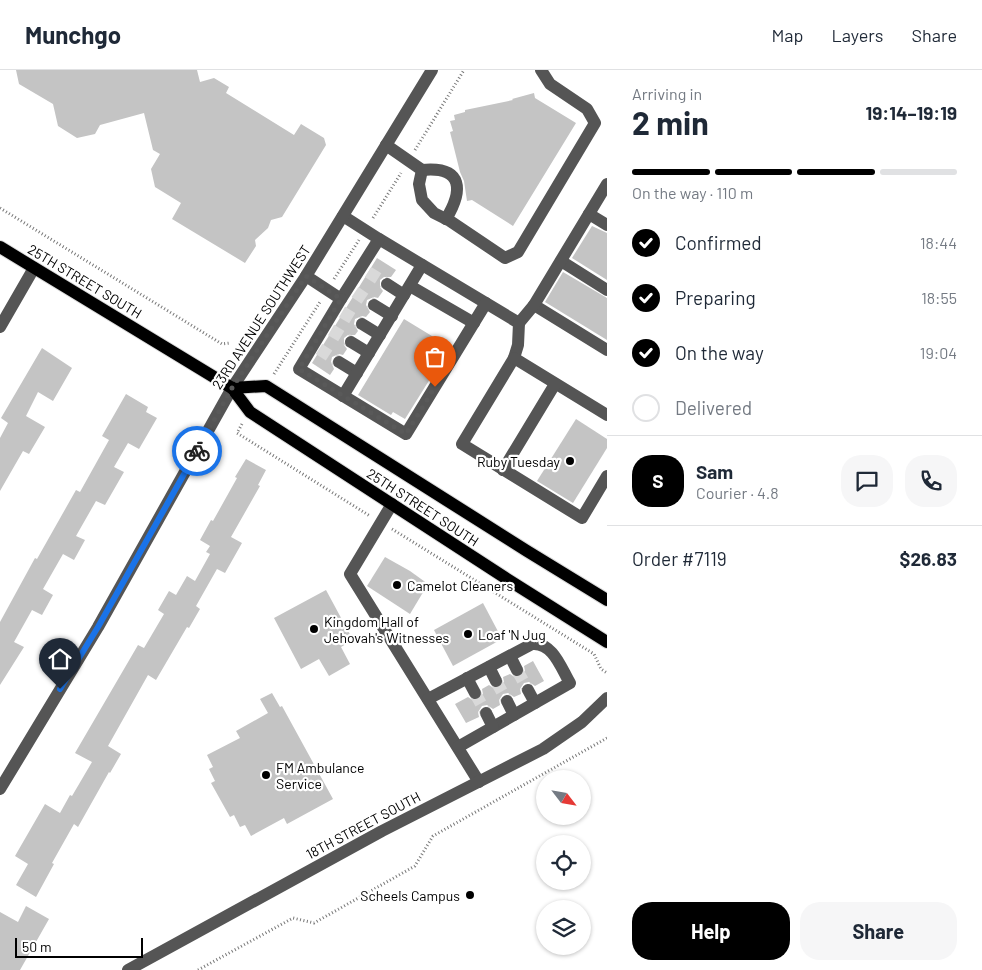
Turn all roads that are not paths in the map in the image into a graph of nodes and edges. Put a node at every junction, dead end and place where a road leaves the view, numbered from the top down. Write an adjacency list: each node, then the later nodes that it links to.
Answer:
1 (432, 70): 3 (street, 23RD AVENUE SOUTHWEST)
2 (541, 70): 8 (street)
3 (386, 145): 4 (street); 7 (street, 23RD AVENUE SOUTHWEST)
4 (422, 170): 8 (street); 8 (street)
5 (607, 184): 6 (street)
6 (589, 214): 9 (street); 12 (street)
7 (343, 216): 10 (street); 15 (street, 23RD AVENUE SOUTHWEST)
8 (446, 219)
9 (607, 225)
10 (379, 239): 13 (street); 19 (street)
11 (0, 246): 14 (main road, 25TH STREET SOUTH)
12 (561, 261): 18 (street); 22 (street)
13 (422, 266): 17 (street); 20 (street)
14 (34, 268): 27 (street); 36 (main road, 25TH STREET SOUTH)
15 (306, 276): 19 (street); 36 (street, 23RD AVENUE SOUTHWEST)
16 (387, 284): 17 (street)
17 (407, 290): 23 (street); 26 (street)
18 (607, 290)
19 (344, 300): 37 (street)
20 (486, 303): 24 (street); 26 (street)
21 (374, 304): 23 (street)
22 (534, 305): 24 (street); 30 (street)
23 (392, 316): 28 (street)
24 (519, 323): 32 (street)
25 (362, 324): 28 (street)
26 (474, 324): 37 (street)
27 (0, 327)
28 (380, 335): 31 (street)
29 (351, 342): 31 (street)
30 (607, 350)
31 (369, 354): 34 (street)
32 (514, 358): 35 (street); 39 (street)
33 (339, 362): 34 (street)
34 (357, 373): 37 (street)
35 (555, 384): 38 (street); 39 (street)
36 (232, 388): 41 (main road, 25TH STREET SOUTH); 42 (main road, 25TH STREET SOUTH); 60 (street, 23RD AVENUE SOUTHWEST)
37 (343, 396)
38 (607, 415)
39 (503, 470): 40 (street)
40 (607, 476)
41 (392, 504): 43 (main road, 25TH STREET SOUTH); 52 (street)
42 (607, 600)
43 (607, 642)
44 (510, 656): 45 (street); 46 (street); 54 (street)
45 (489, 667): 47 (street); 48 (street)
46 (517, 670)
47 (467, 678): 50 (street); 52 (street)
48 (496, 681)
49 (528, 690): 54 (street)
50 (475, 693)
51 (607, 698): 59 (street, 18TH STREET SOUTH)
52 (428, 699): 58 (street)
53 (507, 701): 56 (street)
54 (535, 703): 56 (street)
55 (486, 713): 57 (street)
56 (514, 715): 57 (street)
57 (493, 727): 58 (street)
58 (458, 748): 59 (street)
59 (479, 782): 61 (street, 18TH STREET SOUTH)
60 (0, 790)
61 (128, 970)

